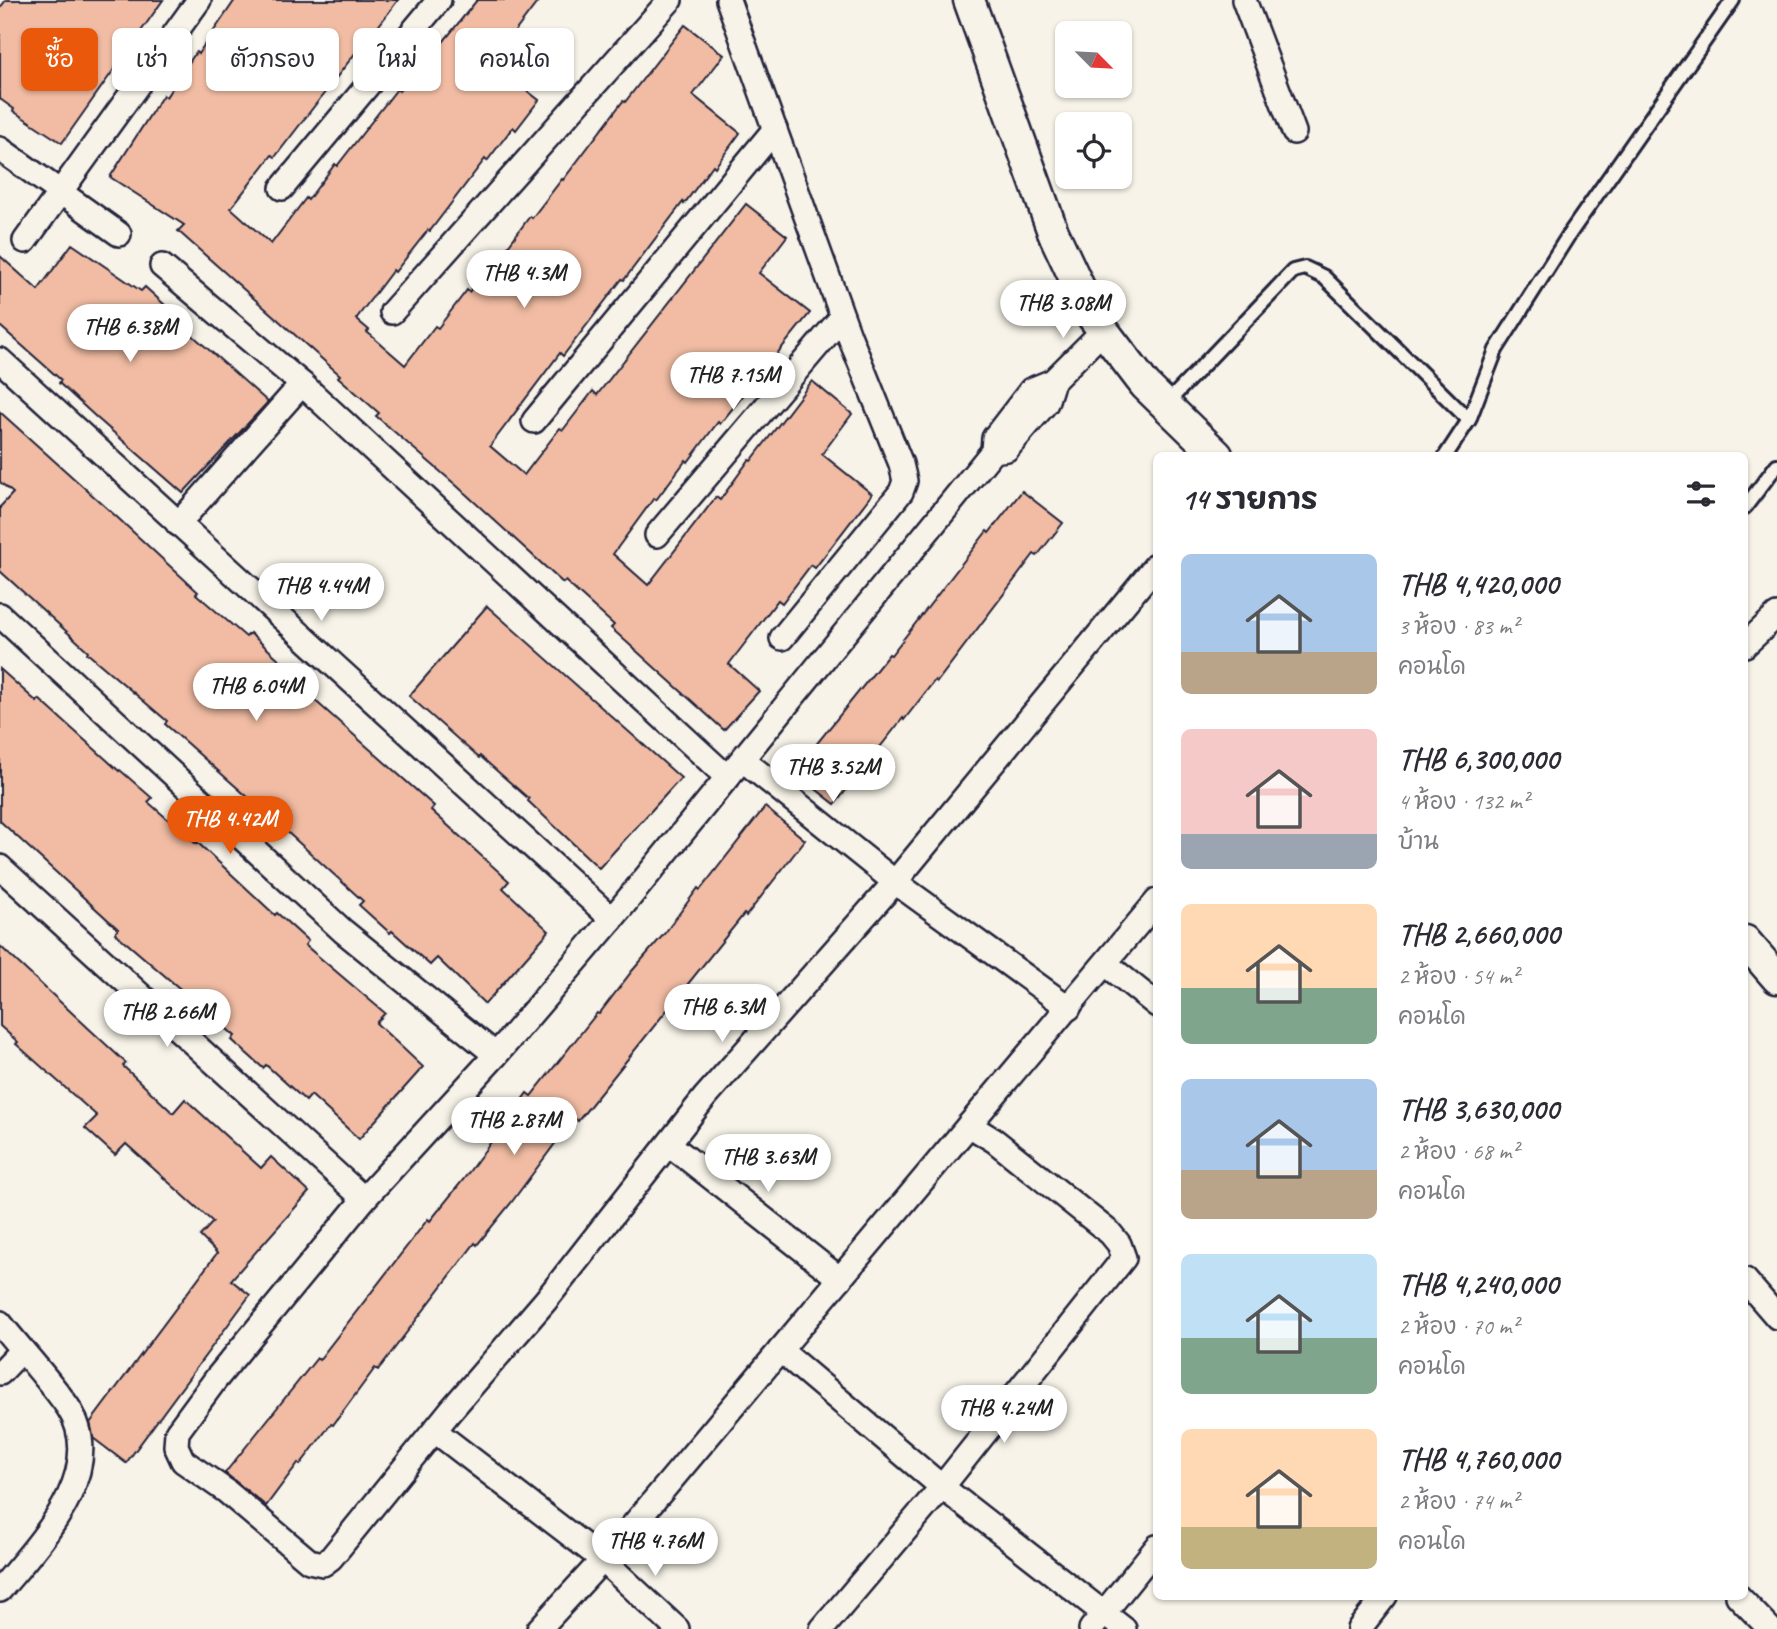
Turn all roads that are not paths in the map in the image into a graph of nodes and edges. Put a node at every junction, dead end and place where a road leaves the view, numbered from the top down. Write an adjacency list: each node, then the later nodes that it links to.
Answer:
1 (199, 0): 12 (street)
2 (439, 0): 11 (street)
3 (670, 0): 16 (street)
4 (727, 0): 8 (street)
5 (969, 0): 18 (street)
6 (1244, 0): 9 (street)
7 (1733, 0): 22 (lane)
8 (775, 129): 17 (street); 23 (street)
9 (1294, 132)
10 (0, 149): 12 (street)
11 (282, 188)
12 (60, 190): 13 (street); 14 (street)
13 (119, 234)
14 (24, 241)
15 (162, 266): 20 (street)
16 (392, 312)
17 (842, 317): 29 (street); 33 (street)
18 (1104, 330): 21 (street); 35 (street)
19 (0, 360): 28 (street)
20 (302, 384): 28 (street); 36 (street)
21 (1165, 405): 22 (lane); 24 (street)
22 (1469, 420): 25 (lane)
23 (534, 421)
24 (1214, 452)
25 (1448, 452)
26 (1777, 464): 27 (lane)
27 (1748, 504)
28 (178, 524): 40 (street)
29 (657, 535)
30 (1153, 569): 38 (street)
31 (0, 615): 46 (street)
32 (1777, 615): 34 (street)
33 (782, 638)
34 (1748, 642)
35 (743, 760): 36 (street); 38 (street)
36 (728, 778): 40 (street)
37 (0, 867): 49 (street)
38 (895, 882): 45 (street); 48 (street)
39 (1153, 906): 42 (street)
40 (612, 919): 46 (street)
41 (1748, 944): 43 (street)
42 (1106, 964): 44 (street); 45 (street)
43 (1777, 978)
44 (1153, 1002)
45 (1069, 1008): 47 (street)
46 (496, 1055): 49 (street)
47 (969, 1125): 50 (street); 58 (street)
48 (668, 1143): 50 (street); 57 (street)
49 (364, 1199): 57 (street)
50 (840, 1279): 55 (street)
51 (1748, 1283): 52 (street)
52 (1777, 1317)
53 (0, 1323): 54 (street)
54 (22, 1350): 56 (street); 61 (street)
55 (780, 1350): 58 (street); 60 (street)
56 (0, 1373)
57 (435, 1431): 60 (street)
58 (942, 1486): 64 (street); 67 (street)
59 (1153, 1552): 64 (street)
60 (603, 1560): 65 (street); 66 (street)
61 (0, 1590)
62 (1382, 1600): 69 (street)
63 (1742, 1600): 70 (street)
64 (1097, 1621): 68 (street)
65 (539, 1629)
66 (677, 1629)
67 (822, 1629)
68 (1124, 1629)
69 (1359, 1629)
70 (1770, 1629)

